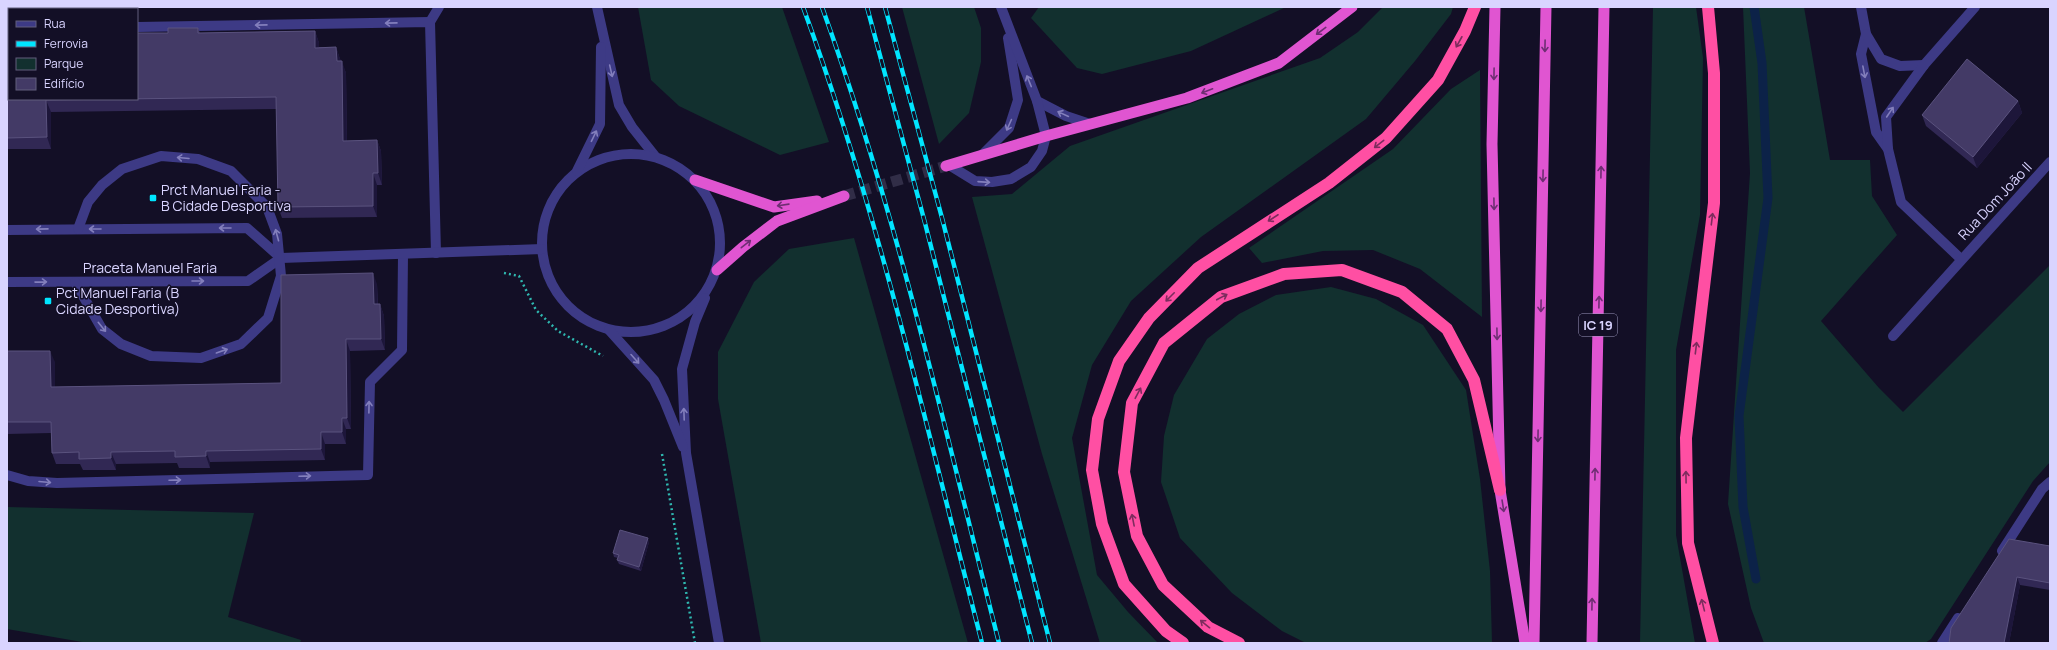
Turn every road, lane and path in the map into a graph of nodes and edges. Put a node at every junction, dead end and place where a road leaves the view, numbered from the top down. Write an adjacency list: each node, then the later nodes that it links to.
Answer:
1 (439, 7): 13 (street)
2 (597, 7): 15 (street)
3 (1001, 7): 12 (street)
4 (1352, 7): 19 (highway, one-way to 19)
5 (1475, 7): 52 (highway, one-way to 52)
6 (1495, 7): 47 (highway, one-way to 47)
7 (1546, 7): 55 (highway, one-way to 55)
8 (1604, 7): 56 (highway, IC 19, one-way to 8)
9 (1708, 7): 57 (highway, one-way to 9)
10 (1861, 7): 16 (street, Rua Dom João II)
11 (1975, 7): 17 (street)
12 (1004, 18): 18 (street, one-way to 12); 22 (street, one-way to 22)
13 (430, 22): 14 (street, one-way to 14); 31 (street)
14 (138, 27)
15 (602, 33): 23 (street, one-way to 23); 26 (street, one-way to 15)
16 (1866, 34): 17 (street); 21 (street, Rua Dom João II, one-way to 21)
17 (1924, 65): 21 (street, one-way to 17)
18 (1037, 101): 19 (street, one-way to 18); 20 (street)
19 (1090, 124): 20 (highway)
20 (1046, 136): 22 (highway); 25 (street, one-way to 20)
21 (1888, 149): 34 (street, Rua Dom João II)
22 (982, 154): 25 (highway)
23 (655, 156): 26 (street); 27 (street)
24 (2050, 162): 34 (street, Rua Dom João II)
25 (948, 165)
26 (577, 171): 30 (street)
27 (695, 180): 35 (street); 35 (highway, one-way to 27)
28 (78, 229): 29 (street, one-way to 29); 33 (street, one-way to 28); 33 (street, Praceta Manuel Faria, one-way to 28)
29 (7, 230)
30 (542, 249): 31 (street); 40 (street)
31 (436, 253): 32 (street)
32 (404, 255): 33 (street); 45 (street, one-way to 32)
33 (281, 258): 38 (street, Praceta Manuel Faria, one-way to 33); 38 (street, Praceta Manuel Faria, one-way to 33)
34 (1961, 259): 41 (street, Rua Dom João II)
35 (716, 270): 39 (street)
36 (498, 272): 42 (path)
37 (7, 282): 38 (street, one-way to 38)
38 (75, 282)
39 (710, 285): 40 (street); 44 (street, one-way to 39)
40 (609, 330): 44 (street, one-way to 44)
41 (1893, 336)
42 (604, 357)
43 (661, 450): 50 (path)
44 (686, 453): 51 (street)
45 (7, 475)
46 (2050, 482): 48 (street)
47 (1500, 490): 53 (highway, one-way to 47); 54 (highway, one-way to 54)
48 (1994, 563)
49 (1964, 610): 58 (street)
50 (695, 643)
51 (719, 643)
52 (1183, 643)
53 (1239, 643)
54 (1525, 643)
55 (1534, 643)
56 (1592, 643)
57 (1713, 643)
58 (1942, 643)

